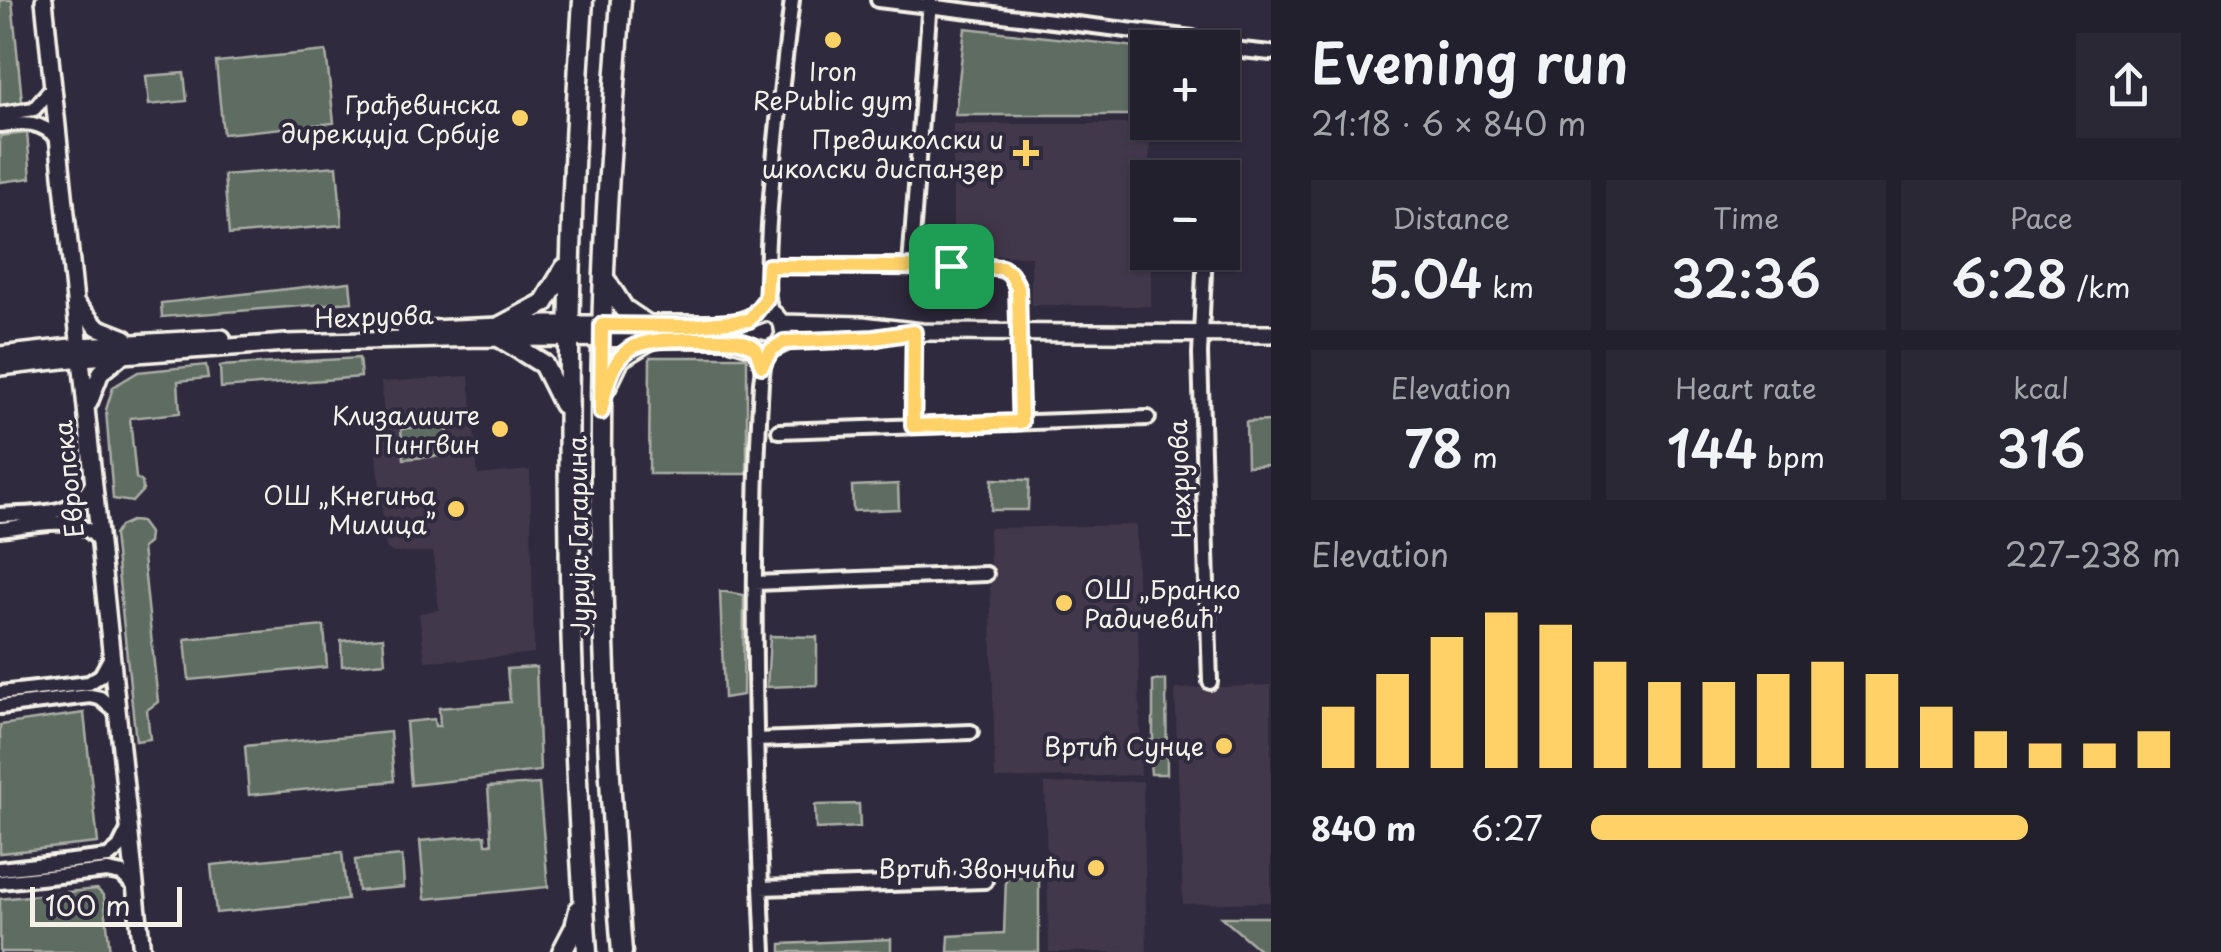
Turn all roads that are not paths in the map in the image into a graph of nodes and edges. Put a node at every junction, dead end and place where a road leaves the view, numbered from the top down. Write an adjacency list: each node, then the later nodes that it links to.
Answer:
1 (44, 0): 10 (street, Европска)
2 (583, 0): 14 (main road, Јурија Гагарина)
3 (620, 0): 18 (main road, Јурија Гагарина)
4 (792, 0): 15 (street)
5 (878, 0): 6 (street)
6 (930, 3): 7 (street); 16 (street)
7 (1133, 30)
8 (1240, 50): 9 (street)
9 (1271, 53)
10 (53, 88): 11 (street); 13 (street, Европска)
11 (0, 114)
12 (0, 126): 13 (street)
13 (59, 140): 19 (street, Европска)
14 (569, 258): 21 (main road, Јурија Гагарина); 23 (main road)
15 (768, 266): 16 (street); 20 (street)
16 (910, 266): 26 (street)
17 (1204, 270): 27 (street, Нехруова)
18 (604, 276): 24 (main road, Јурија Гагарина); 25 (main road)
19 (76, 302): 29 (street); 31 (street, Европска)
20 (765, 314): 22 (street, Нехруова); 25 (street, Нехруова); 30 (street); 30 (street)
21 (567, 331): 23 (street, Нехруова); 24 (street, Нехруова); 36 (main road, Јурија Гагарина)
22 (907, 331): 26 (street, Нехруова); 30 (street, Нехруова); 40 (street)
23 (501, 332): 29 (street, Нехруова); 33 (street, Нехруова); 36 (main road)
24 (602, 332): 25 (street, Нехруова); 35 (main road, Јурија Гагарина)
25 (649, 333): 30 (street, Нехруова); 35 (main road)
26 (1018, 333): 27 (street, Нехруова); 39 (street)
27 (1201, 334): 28 (street, Нехруова); 49 (street, Нехруова)
28 (1271, 334)
29 (144, 342): 31 (street, Нехруова)
30 (764, 346): 47 (street)
31 (80, 352): 32 (street, Нехруова); 33 (street, Нехруова); 34 (street, Нехруова); 37 (street, Европска)
32 (0, 355)
33 (124, 355): 37 (street)
34 (0, 368)
35 (601, 412): 65 (main road, Јурија Гагарина)
36 (566, 414): 61 (main road, Јурија Гагарина)
37 (87, 416): 42 (street, Европска)
38 (1148, 418): 39 (street)
39 (1021, 422): 40 (street)
40 (913, 426): 41 (street)
41 (779, 432)
42 (94, 479): 43 (street); 45 (street, Европска)
43 (0, 515)
44 (0, 529): 45 (street)
45 (100, 543): 48 (street, Европска)
46 (986, 574): 47 (street)
47 (756, 583): 54 (street)
48 (112, 656): 50 (street); 52 (street, Европска)
49 (1210, 682)
50 (0, 693)
51 (0, 706): 52 (street)
52 (116, 712): 55 (street, Европска)
53 (970, 732): 54 (street)
54 (756, 740): 60 (street)
55 (130, 828): 56 (street); 59 (street, Европска)
56 (0, 869)
57 (984, 881): 60 (street)
58 (0, 882): 59 (street)
59 (135, 887): 62 (street, Европска)
60 (761, 888): 66 (street)
61 (582, 890): 63 (main road); 64 (main road, Јурија Гагарина)
62 (142, 952)
63 (562, 952)
64 (587, 952)
65 (622, 952)
66 (764, 952)

